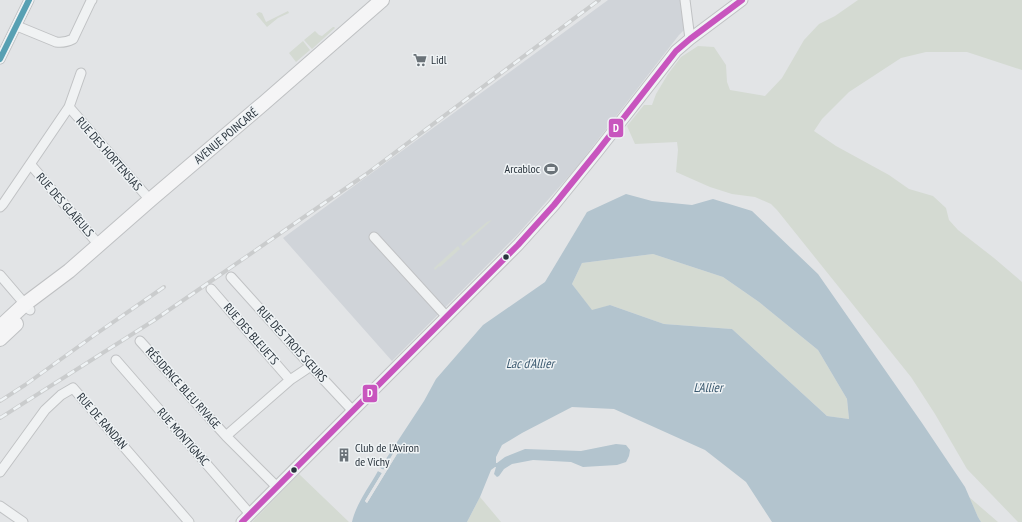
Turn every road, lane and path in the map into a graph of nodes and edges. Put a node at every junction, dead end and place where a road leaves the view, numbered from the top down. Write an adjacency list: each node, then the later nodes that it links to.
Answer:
1 (30, 0): 6 (street)
2 (92, 0): 6 (street)
3 (382, 0): 14 (main road, AVENUE POINCARÉ)
4 (685, 0): 8 (street)
5 (742, 0): 8 (street)
6 (17, 26): 9 (street)
7 (0, 39): 9 (street)
8 (690, 39): 22 (street)
9 (9, 42): 10 (street)
10 (0, 59)
11 (81, 73): 12 (street)
12 (69, 107): 13 (street); 14 (street, RUE DES HORTENSIAS)
13 (30, 165): 15 (street); 17 (street, RUE DES GLAÏEULS)
14 (150, 200): 17 (main road, AVENUE POINCARÉ)
15 (0, 207)
16 (374, 237): 22 (street)
17 (99, 245): 21 (main road, AVENUE POINCARÉ)
18 (0, 275): 21 (street)
19 (231, 277): 27 (street, RUE DES TROIS SŒURS)
20 (211, 289): 28 (street, RUE DES BLEUETS)
21 (28, 307): 23 (main road); 24 (main road)
22 (447, 317): 29 (street)
23 (0, 327)
24 (0, 339)
25 (140, 341): 30 (street, RÉSIDENCE BLEU RIVAGE)
26 (116, 360): 34 (street, RUE MONTIGNAC)
27 (310, 366): 28 (street, RÉSIDENCE BLEU RIVAGE); 29 (street, RUE DES TROIS SŒURS)
28 (290, 380): 30 (street, RÉSIDENCE BLEU RIVAGE)
29 (353, 411): 32 (street)
30 (226, 436): 32 (street, RÉSIDENCE BLEU RIVAGE)
31 (0, 472): 36 (street, RUE DE RANDAN)
32 (277, 487): 34 (street)
33 (0, 506): 35 (street)
34 (250, 514): 37 (street)
35 (23, 522)
36 (189, 522)
37 (242, 522)

